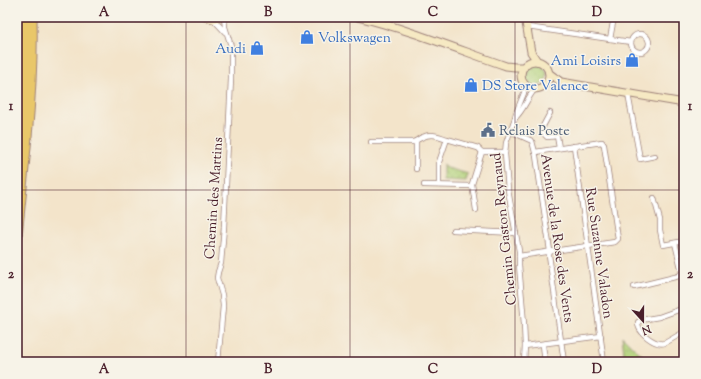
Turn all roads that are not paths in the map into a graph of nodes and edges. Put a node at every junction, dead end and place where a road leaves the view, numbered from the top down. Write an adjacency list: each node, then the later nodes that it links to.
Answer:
1 (26, 17): 34 (highway)
2 (32, 17): 48 (highway)
3 (205, 17): 8 (main road)
4 (223, 17): 8 (main road); 10 (street, Chemin des Martins)
5 (358, 17): 16 (main road)
6 (525, 17): 9 (main road)
7 (614, 17): 11 (street)
8 (213, 19): 10 (street)
9 (527, 27): 11 (street); 13 (main road)
10 (228, 35): 61 (street, Chemin des Martins)
11 (610, 39): 12 (street)
12 (631, 42): 12 (street)
13 (531, 52): 14 (main road); 15 (main road)
14 (537, 61): 15 (main road); 17 (main road)
15 (527, 64): 16 (main road); 18 (main road)
16 (506, 66): 18 (main road)
17 (550, 74): 19 (main road); 20 (main road)
18 (521, 75): 21 (main road)
19 (562, 82): 20 (main road); 23 (main road)
20 (546, 84): 22 (main road)
21 (525, 85): 22 (main road); 26 (street, Chemin Gaston Reynaud)
22 (535, 89): 26 (street, Chemin Gaston Reynaud)
23 (628, 94): 24 (main road); 38 (street)
24 (684, 103)
25 (550, 113): 33 (street)
26 (515, 118): 28 (street, Chemin Gaston Reynaud)
27 (17, 126): 34 (highway)
28 (510, 131): 36 (street, Chemin Gaston Reynaud); 37 (street, Avenue de la Rose des Vents)
29 (447, 139): 30 (street); 35 (street); 42 (street)
30 (416, 141): 31 (street); 40 (street)
31 (371, 142)
32 (574, 146): 33 (street); 51 (street, Rue Suzanne Valadon); 51 (street)
33 (559, 148): 37 (street)
34 (18, 151): 39 (highway)
35 (482, 152): 36 (street); 43 (street)
36 (505, 152): 47 (street, Chemin Gaston Reynaud)
37 (535, 152): 52 (street, Avenue de la Rose des Vents)
38 (655, 156)
39 (17, 164)
40 (416, 169)
41 (424, 184): 42 (street)
42 (439, 185): 43 (street)
43 (472, 186): 45 (street)
44 (654, 198): 50 (street)
45 (476, 210)
46 (453, 230): 47 (street)
47 (516, 233): 53 (street, Chemin Gaston Reynaud)
48 (17, 237)
49 (684, 241): 50 (street)
50 (675, 243): 54 (street)
51 (588, 246): 52 (street); 57 (street, Rue Suzanne Valadon)
52 (550, 251): 53 (street); 58 (street, Avenue de la Rose des Vents)
53 (519, 256): 60 (street, Chemin Gaston Reynaud)
54 (634, 287)
55 (684, 308): 56 (street)
56 (684, 332)
57 (600, 336): 58 (street); 65 (street, Rue Suzanne Valadon)
58 (561, 342): 59 (street); 64 (street, Avenue de la Rose des Vents)
59 (543, 345): 60 (street); 63 (street)
60 (525, 346): 62 (street, Chemin Gaston Reynaud)
61 (218, 362)
62 (524, 362)
63 (545, 362)
64 (564, 362)
65 (604, 362)

